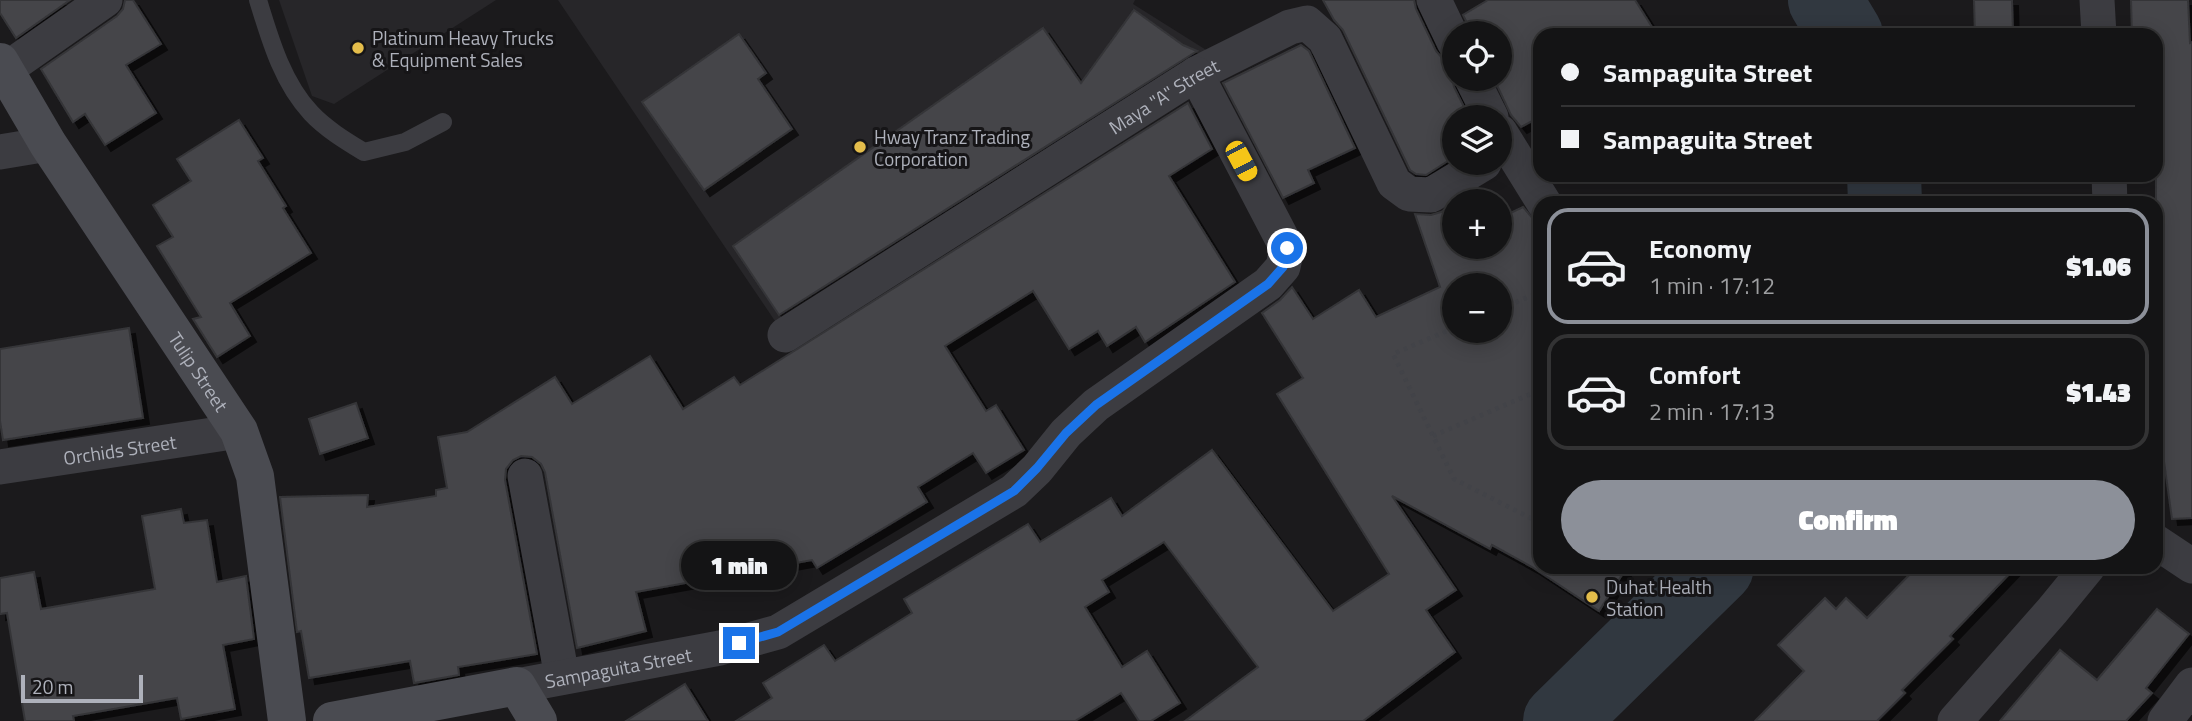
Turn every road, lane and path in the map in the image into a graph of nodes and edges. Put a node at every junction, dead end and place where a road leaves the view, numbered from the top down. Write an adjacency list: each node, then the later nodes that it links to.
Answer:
1 (105, 0): 7 (street)
2 (258, 0): 9 (lane)
3 (1434, 0): 5 (street)
4 (2097, 0): 6 (street)
5 (1444, 21)
6 (2099, 28)
7 (2, 66): 10 (street, Tulip Street)
8 (1196, 74): 13 (street, Maya "A" Street); 18 (street, Maya "A" Street); 28 (street, Sampaguita Street)
9 (443, 122)
10 (48, 144): 11 (street); 20 (street, Tulip Street)
11 (0, 152)
12 (1512, 165): 14 (street)
13 (1460, 175)
14 (1538, 196)
15 (1533, 295): 16 (path)
16 (1512, 304)
17 (1442, 333): 21 (path)
18 (785, 335)
19 (1533, 393): 21 (path)
20 (239, 431): 22 (street, Orchids Street); 31 (street, Tulip Street)
21 (1433, 436): 24 (path)
22 (0, 467)
23 (525, 476): 28 (street)
24 (1533, 519)
25 (2163, 547): 26 (street)
26 (2192, 566)
27 (2082, 574): 34 (street)
28 (562, 677): 30 (street, Sampaguita Street)
29 (2192, 685): 35 (street)
30 (517, 686): 32 (street, Sampaguita Street); 33 (street)
31 (287, 721)
32 (332, 721)
33 (538, 721)
34 (1955, 721)
35 (2165, 721)

